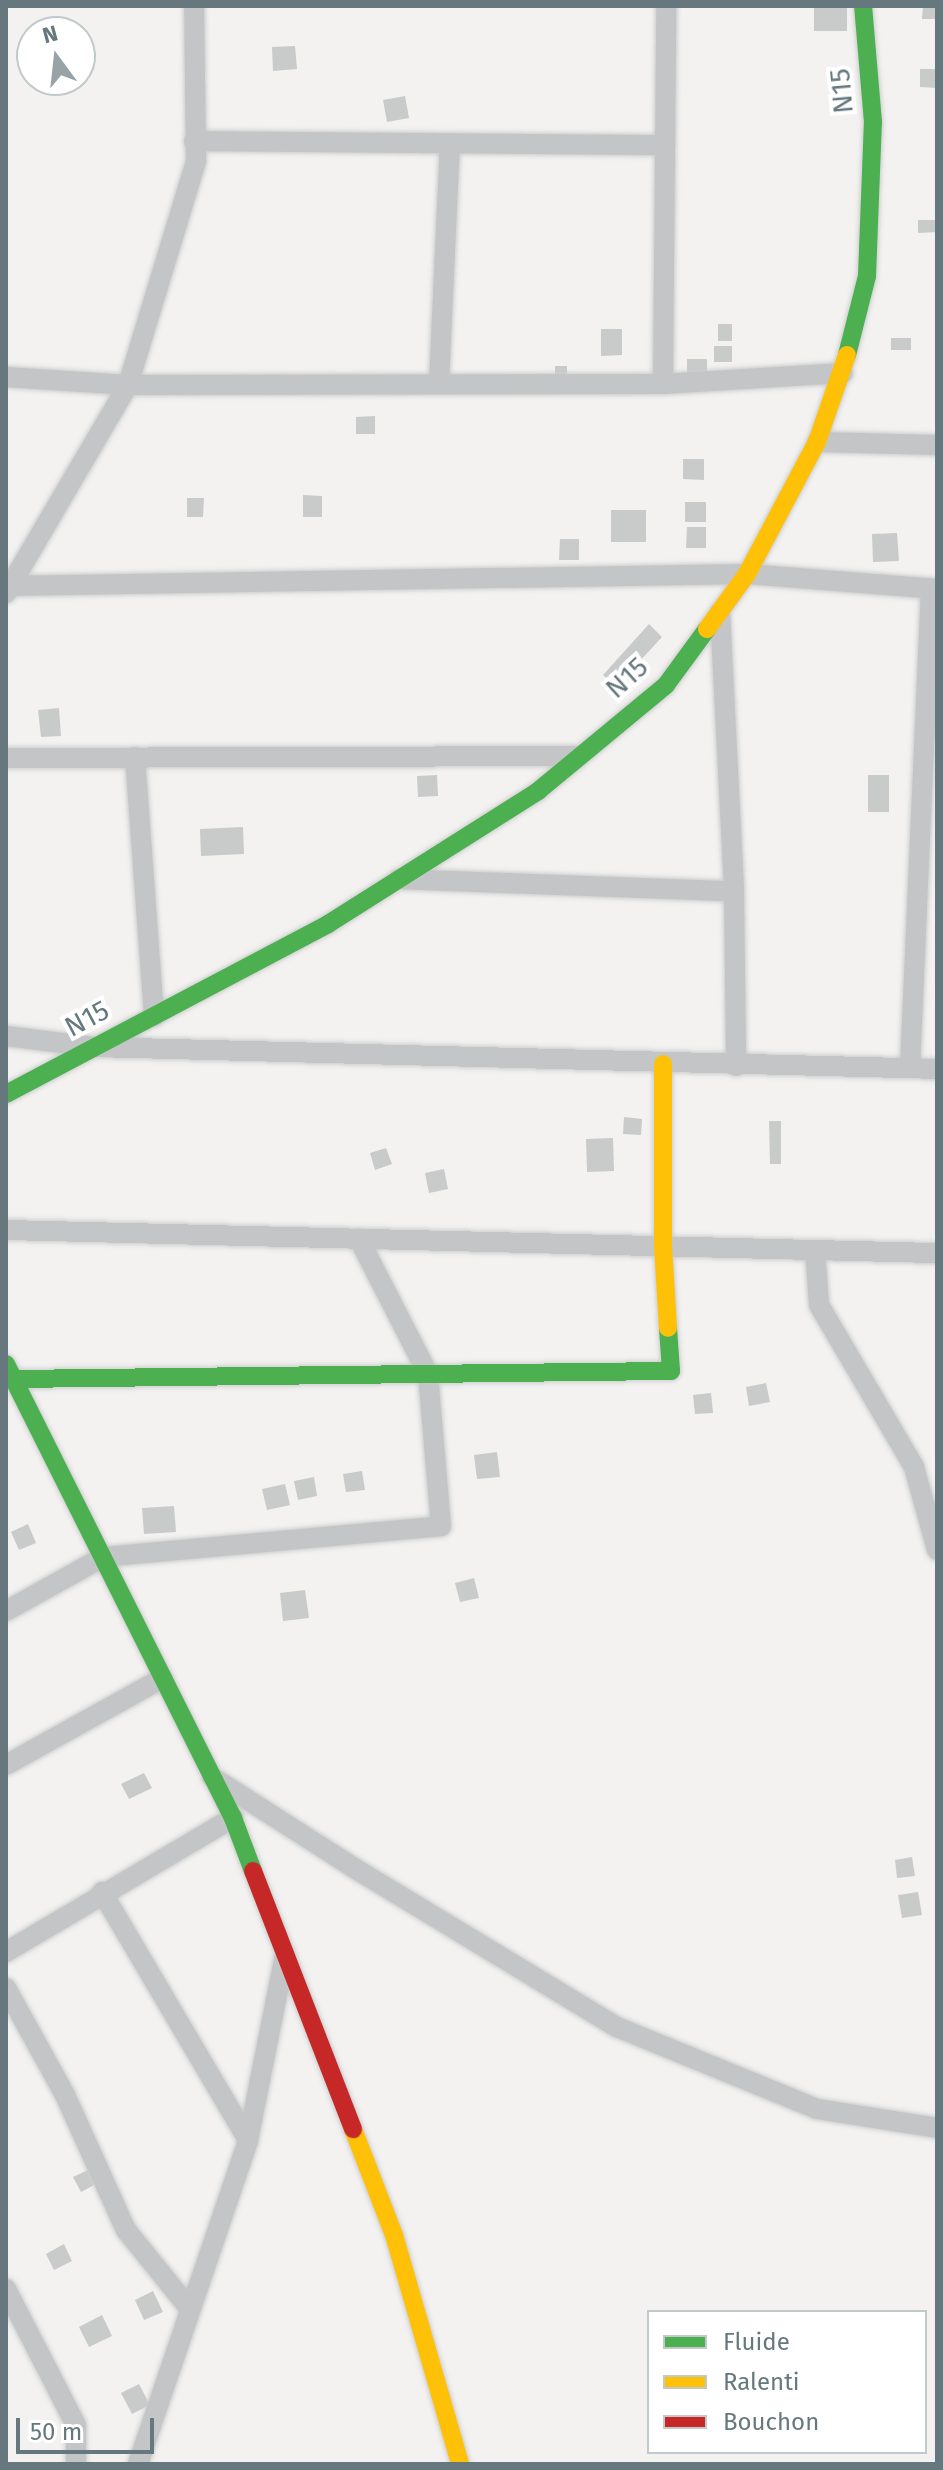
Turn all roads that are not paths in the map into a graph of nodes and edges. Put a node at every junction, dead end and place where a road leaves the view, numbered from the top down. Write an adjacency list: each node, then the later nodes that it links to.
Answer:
1 (194, 6): 4 (street)
2 (666, 6): 6 (street)
3 (863, 6): 7 (street, N15)
4 (194, 141): 5 (street); 11 (street)
5 (450, 144): 6 (street); 9 (street)
6 (665, 145): 10 (street)
7 (843, 373): 10 (street); 12 (street, N15)
8 (6, 377): 11 (street)
9 (439, 383): 10 (street); 11 (street)
10 (663, 384)
11 (128, 385): 15 (street)
12 (817, 442): 13 (street); 14 (street, N15)
13 (937, 445)
14 (747, 574): 15 (street); 16 (street); 17 (street, N15)
15 (7, 588)
16 (934, 589): 28 (street)
17 (720, 612): 18 (street, N15); 22 (street)
18 (579, 756): 19 (street); 21 (street, N15)
19 (135, 757): 20 (street); 23 (street)
20 (6, 758)
21 (399, 879): 22 (street); 23 (street, N15)
22 (734, 891): 27 (street)
23 (154, 1016): 25 (street, N15)
24 (6, 1036): 25 (street)
25 (94, 1047): 26 (street); 30 (street, N15)
26 (663, 1064): 27 (street); 33 (street)
27 (736, 1066): 28 (street)
28 (910, 1068): 29 (street)
29 (937, 1069)
30 (6, 1094)
31 (6, 1230): 32 (street)
32 (359, 1239): 33 (street); 37 (street)
33 (663, 1246): 34 (street); 37 (street)
34 (815, 1250): 35 (street); 38 (street)
35 (937, 1253)
36 (10, 1371): 37 (street); 39 (street)
37 (428, 1374): 39 (street)
38 (937, 1550)
39 (103, 1557): 40 (street); 41 (street)
40 (6, 1611)
41 (163, 1678): 42 (street); 43 (street)
42 (6, 1765)
43 (212, 1777): 44 (street); 49 (street)
44 (233, 1818): 45 (street); 47 (street)
45 (102, 1892): 46 (street); 50 (street)
46 (6, 1952)
47 (285, 1955): 50 (street); 55 (street)
48 (6, 1988): 52 (street)
49 (937, 2128)
50 (248, 2140): 52 (street)
51 (6, 2289): 53 (street)
52 (189, 2308): 54 (street)
53 (76, 2464)
54 (138, 2464)
55 (460, 2464)

